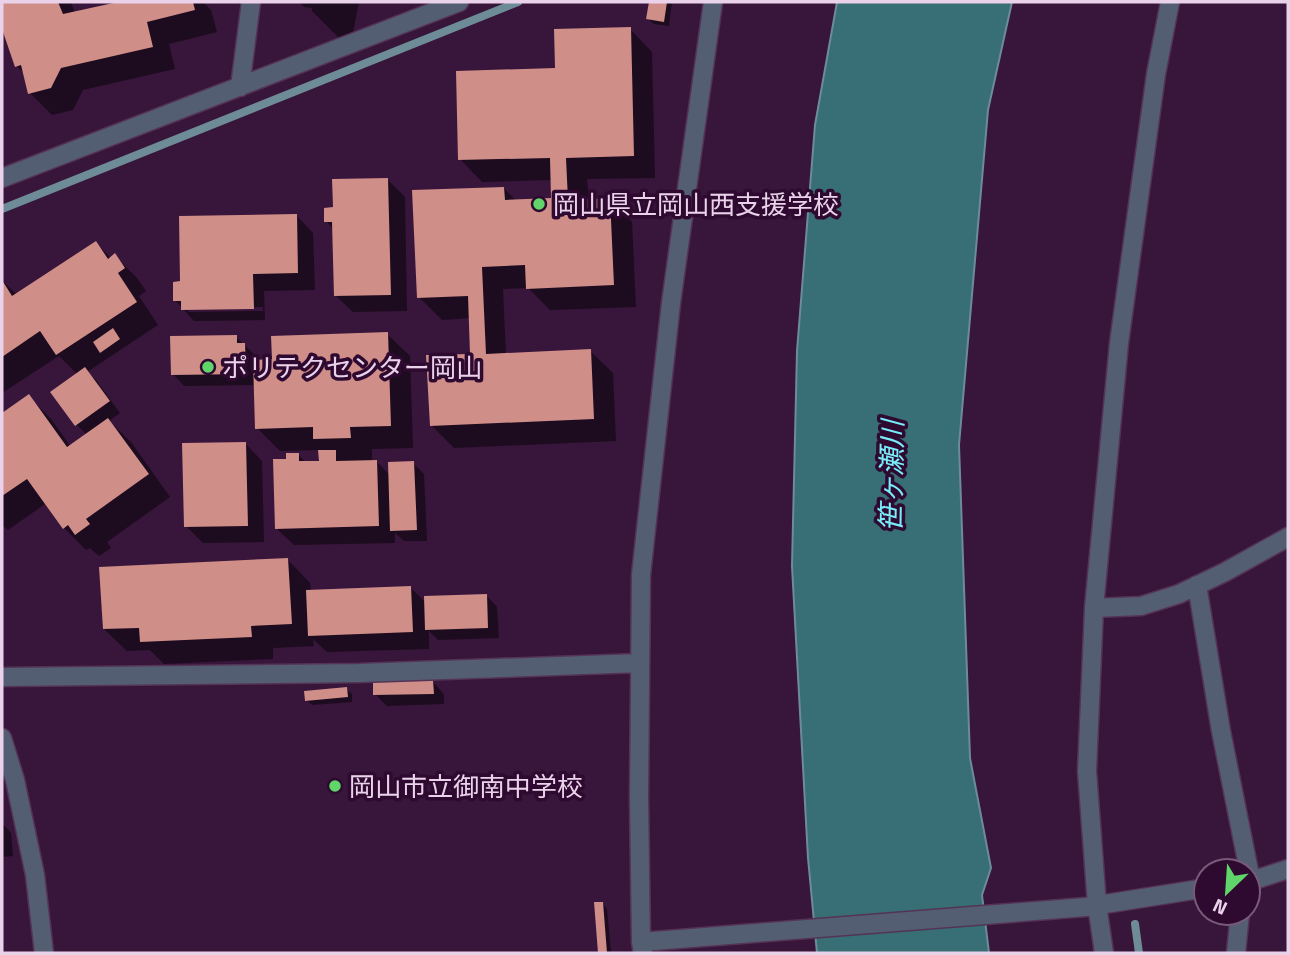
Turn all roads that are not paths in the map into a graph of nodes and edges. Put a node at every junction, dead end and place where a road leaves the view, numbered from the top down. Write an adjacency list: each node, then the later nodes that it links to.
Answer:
1 (251, 2): 5 (street)
2 (713, 2): 10 (street)
3 (1170, 2): 9 (street)
4 (448, 4): 5 (street)
5 (240, 86): 6 (street)
6 (2, 178)
7 (1288, 537): 8 (street)
8 (1197, 585): 9 (street); 13 (street)
9 (1094, 608): 17 (street)
10 (639, 663): 11 (street); 19 (street)
11 (2, 677)
12 (2, 738): 20 (street)
13 (1245, 857)
14 (1288, 869): 15 (street)
15 (1262, 877)
16 (1192, 890): 17 (street)
17 (1092, 906): 19 (street); 21 (street)
18 (1239, 927): 22 (street)
19 (642, 948)
20 (44, 953)
21 (1104, 953)
22 (1236, 953)

